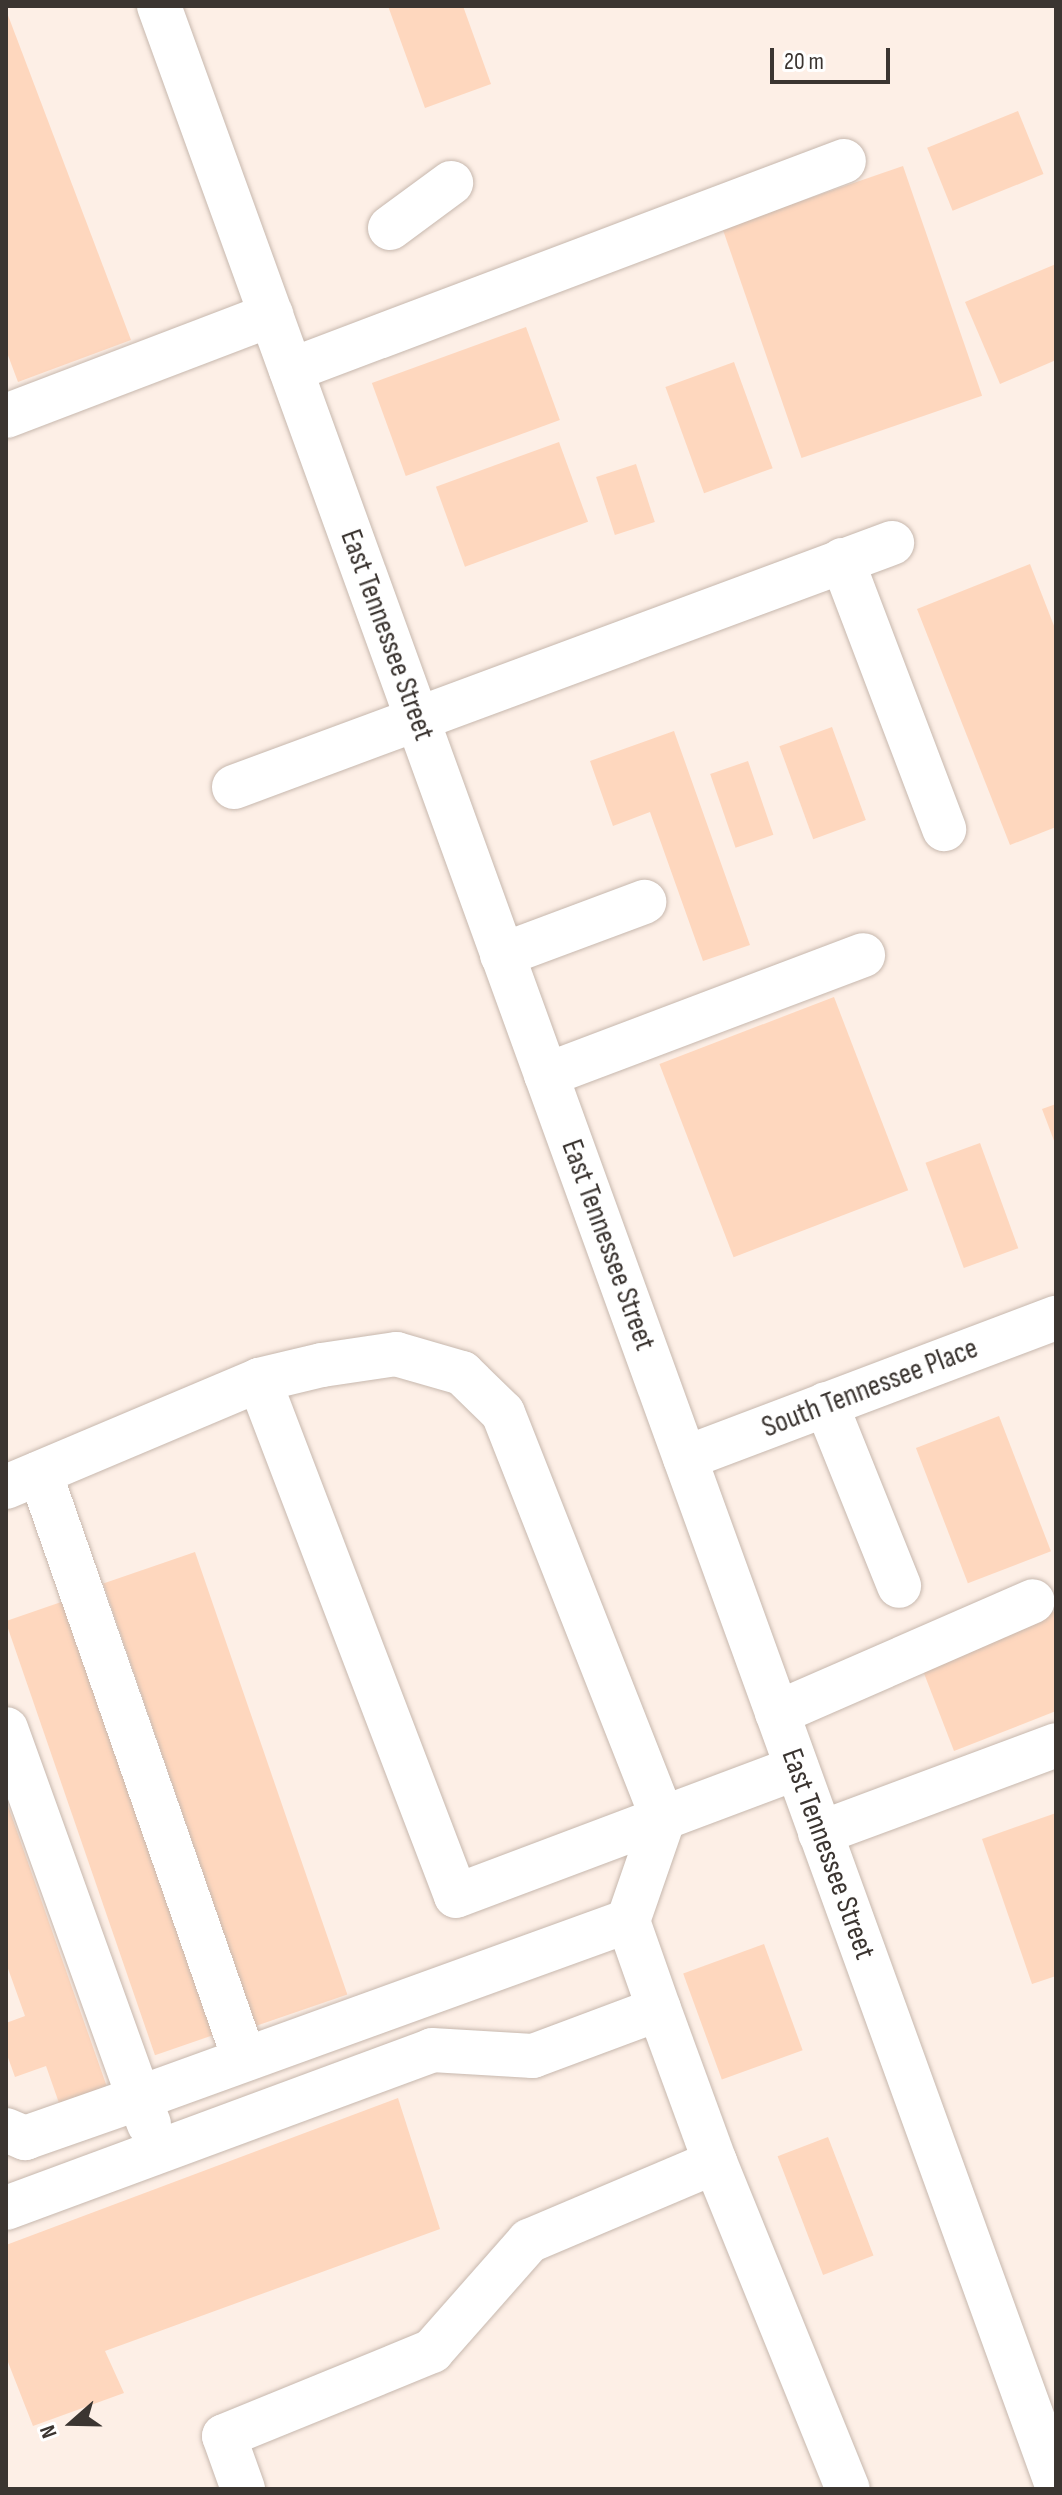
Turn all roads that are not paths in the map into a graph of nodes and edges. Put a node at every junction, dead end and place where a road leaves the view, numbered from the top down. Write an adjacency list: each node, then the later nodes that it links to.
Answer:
1 (159, 6): 5 (street, East Tennessee Street)
2 (844, 161): 6 (street)
3 (451, 183): 4 (street)
4 (390, 228)
5 (271, 315): 6 (street, East Tennessee Street); 7 (street)
6 (291, 370): 10 (street, East Tennessee Street)
7 (6, 416)
8 (892, 543): 9 (street)
9 (842, 560): 10 (street); 12 (street)
10 (417, 717): 11 (street); 14 (street, East Tennessee Street)
11 (234, 787)
12 (944, 829)
13 (644, 902): 14 (street)
14 (502, 955): 16 (street, East Tennessee Street)
15 (863, 955): 16 (street)
16 (546, 1075): 20 (street, East Tennessee Street)
17 (1056, 1318): 19 (street, South Tennessee Place)
18 (259, 1380): 21 (street); 28 (street); 28 (street)
19 (826, 1404): 20 (street, South Tennessee Place); 22 (street)
20 (685, 1458): 24 (street, East Tennessee Street)
21 (23, 1480): 32 (street)
22 (899, 1586)
23 (1033, 1601): 24 (street)
24 (777, 1713): 27 (street, East Tennessee Street)
25 (6, 1729): 33 (street)
26 (1056, 1745): 29 (street)
27 (797, 1768): 28 (street); 29 (street, East Tennessee Street)
28 (663, 1820): 30 (street)
29 (820, 1833): 38 (street, East Tennessee Street)
30 (628, 1921): 31 (street); 32 (street)
31 (659, 2009): 35 (street); 36 (street)
32 (244, 2058): 33 (street)
33 (139, 2098): 34 (street); 35 (street)
34 (6, 2130)
35 (160, 2151): 37 (street)
36 (715, 2162): 39 (street); 40 (street)
37 (6, 2208)
38 (1056, 2483)
39 (243, 2489)
40 (848, 2489)

